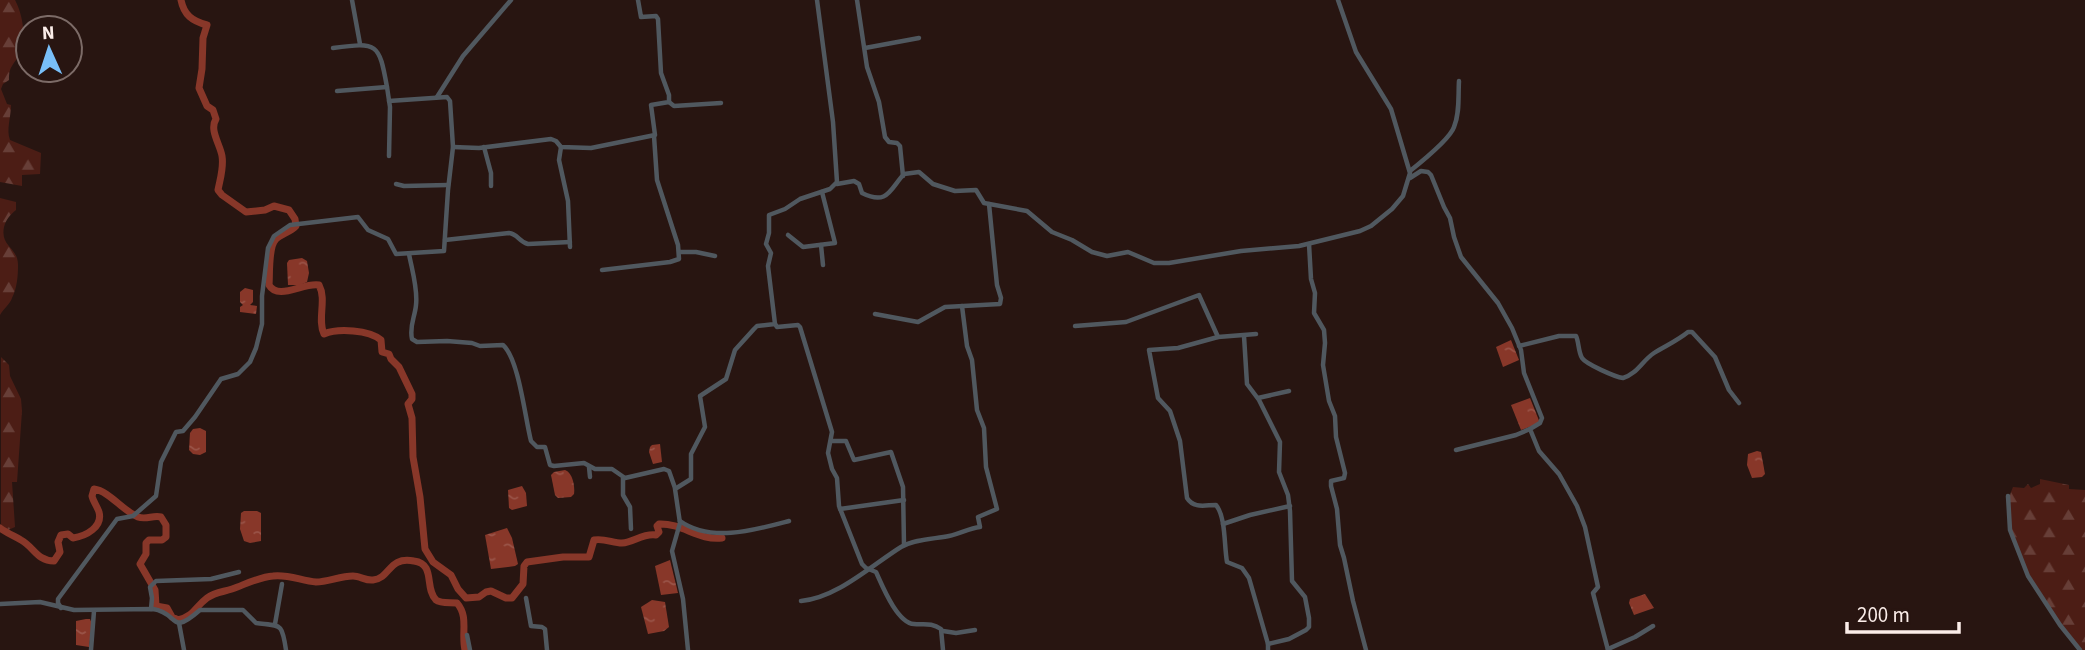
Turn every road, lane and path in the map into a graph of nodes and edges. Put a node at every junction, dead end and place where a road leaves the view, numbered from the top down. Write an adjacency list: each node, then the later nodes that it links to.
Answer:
1 (352, 0): 8 (street)
2 (510, 0): 14 (street)
3 (638, 0): 16 (street)
4 (817, 0): 27 (street)
5 (857, 0): 10 (street)
6 (1338, 0): 23 (street)
7 (919, 38): 10 (street)
8 (360, 44): 9 (street); 12 (street)
9 (333, 48)
10 (864, 48): 24 (street)
11 (1459, 81): 23 (street)
12 (387, 88): 13 (street); 15 (street)
13 (337, 91)
14 (437, 98): 15 (street); 19 (street)
15 (389, 101): 22 (street)
16 (668, 102): 17 (street); 18 (street)
17 (721, 103)
18 (654, 136): 21 (street); 36 (street)
19 (453, 147): 20 (street); 28 (street)
20 (484, 147): 21 (street); 29 (street)
21 (561, 147): 33 (street)
22 (389, 156)
23 (1410, 172): 25 (street)
24 (902, 176): 27 (street); 31 (street)
25 (1410, 179): 34 (street); 48 (street)
26 (396, 184): 28 (street)
27 (837, 184): 30 (street)
28 (448, 186): 33 (street)
29 (491, 186)
30 (822, 192): 35 (street); 43 (street)
31 (989, 204): 34 (street); 41 (street)
32 (788, 235): 35 (street)
33 (445, 240): 37 (street)
34 (1309, 244): 92 (street)
35 (821, 245): 39 (street)
36 (680, 252): 38 (street); 40 (street)
37 (409, 254): 55 (street); 74 (street)
38 (715, 256)
39 (823, 265)
40 (602, 270)
41 (962, 306): 42 (street); 67 (street)
42 (875, 314)
43 (775, 324): 53 (street); 58 (street)
44 (1075, 326): 47 (street)
45 (1256, 334): 46 (street)
46 (1244, 336): 47 (street); 50 (street)
47 (1218, 337): 65 (street)
48 (1519, 346): 51 (street); 52 (street)
49 (1289, 391): 50 (street)
50 (1258, 398): 61 (street)
51 (1739, 403)
52 (1530, 429): 54 (street); 84 (street)
53 (831, 440): 60 (street); 62 (street)
54 (1456, 450)
55 (589, 467): 56 (street); 57 (street)
56 (590, 477)
57 (623, 478): 58 (street); 66 (street)
58 (675, 488): 64 (street)
59 (2008, 496): 93 (street)
60 (904, 500): 62 (street); 67 (street)
61 (1290, 506): 65 (street); 83 (street)
62 (840, 509): 68 (street)
63 (789, 521): 64 (street)
64 (680, 522): 90 (street)
65 (1223, 524): 83 (street)
66 (631, 529)
67 (904, 545): 68 (street)
68 (867, 568): 72 (street); 81 (street)
69 (239, 572): 75 (street)
70 (282, 584): 78 (street)
71 (526, 598): 89 (street)
72 (801, 601)
73 (0, 604): 74 (street)
74 (61, 607): 76 (street)
75 (151, 609): 76 (street); 77 (street)
76 (94, 611): 85 (street)
77 (179, 623): 78 (street); 86 (street)
78 (275, 624): 87 (street)
79 (1653, 626): 84 (street)
80 (975, 630): 81 (street)
81 (942, 631): 91 (street)
82 (467, 635): 88 (street)
83 (1268, 647)
84 (1608, 649)
85 (91, 650)
86 (184, 650)
87 (286, 650)
88 (470, 650)
89 (547, 650)
90 (688, 650)
91 (943, 650)
92 (1366, 650)
93 (2080, 650)

